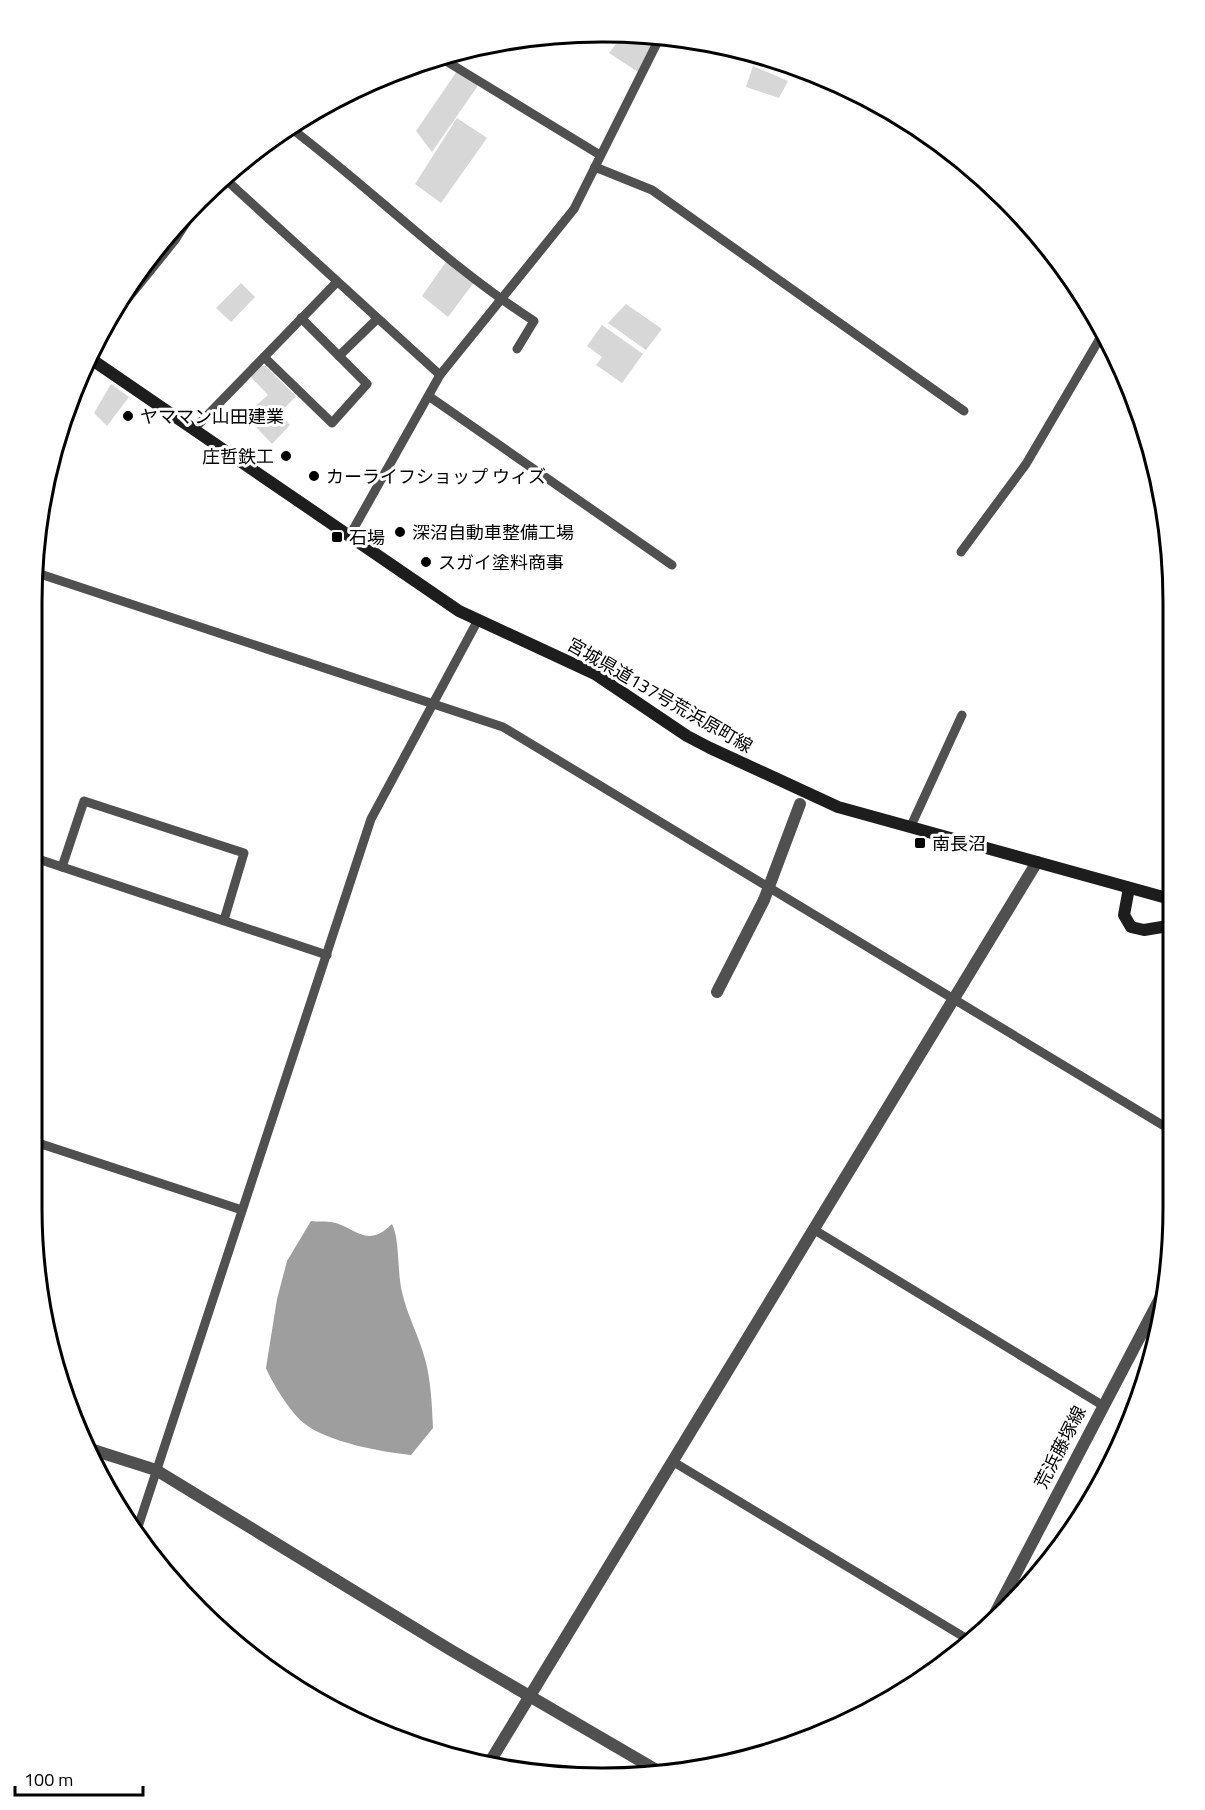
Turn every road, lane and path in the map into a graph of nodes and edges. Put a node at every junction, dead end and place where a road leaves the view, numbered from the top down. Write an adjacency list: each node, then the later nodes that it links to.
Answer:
1 (656, 45): 4 (street)
2 (450, 63): 4 (street)
3 (297, 133): 10 (street)
4 (600, 155): 5 (street)
5 (595, 167): 10 (street); 20 (street)
6 (230, 184): 8 (street)
7 (157, 263): 9 (street)
8 (336, 283): 11 (street); 12 (street)
9 (141, 284)
10 (500, 299): 14 (street); 18 (street)
11 (301, 318): 15 (street); 16 (street)
12 (376, 320): 15 (street); 18 (street)
13 (1098, 341): 23 (street)
14 (517, 349)
15 (339, 356): 16 (street)
16 (264, 357): 21 (street)
17 (97, 363): 21 (main road, 宮城県道137号荒浜原町線)
18 (440, 375): 19 (street)
19 (430, 397): 22 (street); 24 (street)
20 (964, 411)
21 (195, 428): 22 (main road, 宮城県道137号荒浜原町線)
22 (350, 535): 26 (main road, 宮城県道137号荒浜原町線)
23 (961, 552)
24 (672, 565)
25 (43, 575): 27 (street)
26 (478, 620): 27 (street); 29 (main road, 宮城県道137号荒浜原町線)
27 (433, 702): 38 (street); 40 (street)
28 (962, 715): 30 (street)
29 (805, 792): 30 (main road, 宮城県道137号荒浜原町線); 39 (street, bridge)
30 (910, 828): 32 (main road, 宮城県道137号荒浜原町線)
31 (42, 860): 33 (street)
32 (1036, 862): 34 (main road, 宮城県道137号荒浜原町線); 40 (street)
33 (62, 867): 36 (street); 36 (street)
34 (1129, 888): 35 (main road, 宮城県道137号荒浜原町線); 37 (main road)
35 (1163, 897)
36 (224, 920): 38 (street)
37 (1163, 927)
38 (327, 955): 43 (street)
39 (717, 992)
40 (953, 1000): 41 (street); 44 (street)
41 (1163, 1126)
42 (42, 1144): 43 (street)
43 (242, 1210): 49 (street)
44 (813, 1230): 46 (street); 48 (street)
45 (1153, 1311): 46 (street, 荒浜藤塚線)
46 (1102, 1405): 51 (street, 荒浜藤塚線)
47 (99, 1452): 49 (street)
48 (672, 1461): 52 (street); 53 (street)
49 (156, 1470): 50 (street); 53 (street)
50 (139, 1523)
51 (1001, 1602)
52 (963, 1636)
53 (530, 1694): 54 (street); 55 (street)
54 (493, 1757)
55 (649, 1766)

